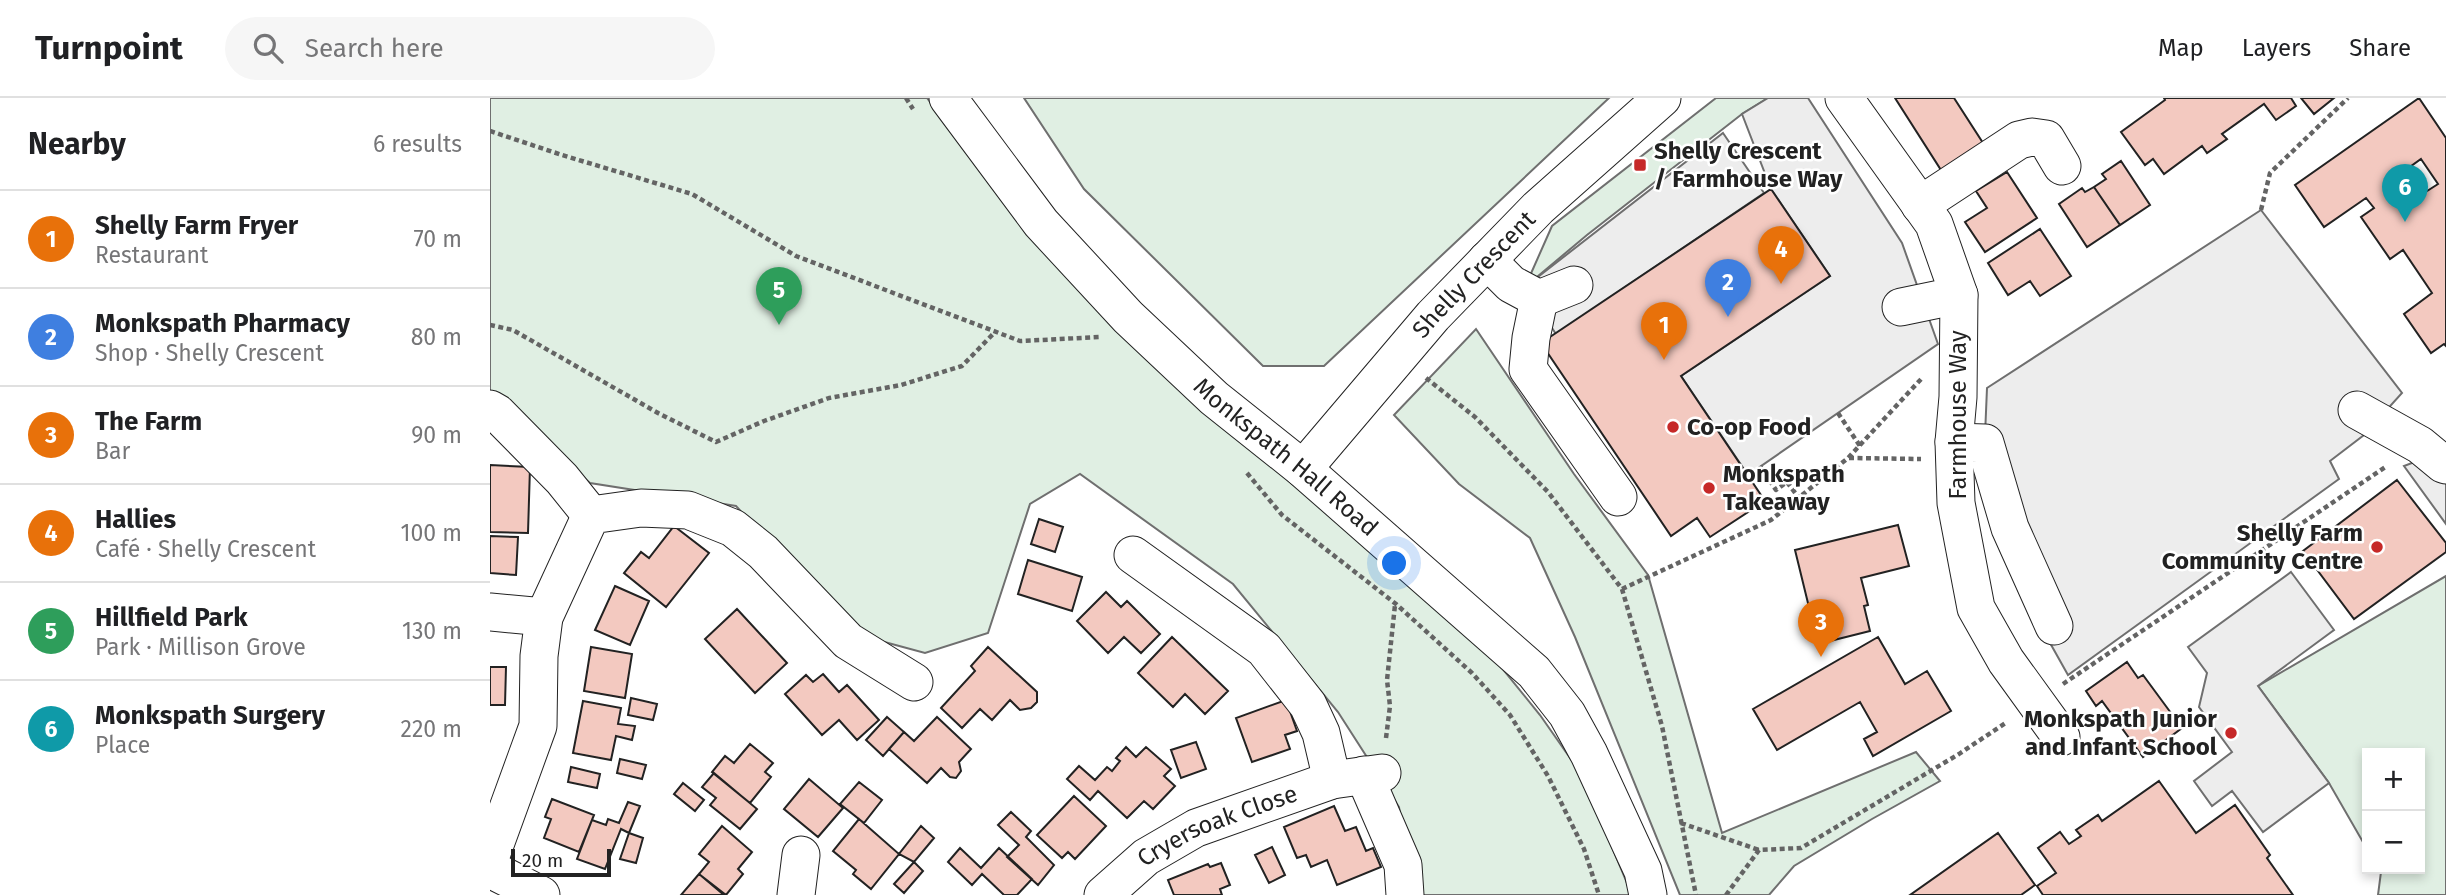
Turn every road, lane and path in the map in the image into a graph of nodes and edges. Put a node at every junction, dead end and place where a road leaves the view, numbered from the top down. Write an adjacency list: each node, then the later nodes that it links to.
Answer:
1 (906, 98): 5 (path)
2 (1662, 98): 10 (street, Shelly Crescent)
3 (1844, 98): 8 (street, Farmhouse Way)
4 (2348, 98): 9 (path)
5 (934, 108): 29 (street, Monkspath Hall Road)
6 (490, 131): 17 (path)
7 (2063, 166): 8 (street)
8 (1920, 205): 12 (street, Farmhouse Way)
9 (2261, 210)
10 (1487, 260): 13 (street); 19 (street, Shelly Crescent)
11 (1574, 285): 13 (street)
12 (1959, 295): 14 (street); 18 (street, Farmhouse Way)
13 (1539, 299): 30 (street)
14 (1901, 306)
15 (490, 325): 17 (path)
16 (1096, 327): 17 (path)
17 (995, 332)
18 (1958, 340): 23 (path); 24 (street, Farmhouse Way)
19 (1397, 356): 29 (street, Shelly Crescent); 34 (path)
20 (490, 410): 32 (street)
21 (2357, 410): 25 (street)
22 (1838, 413): 23 (path)
23 (1860, 446): 26 (path)
24 (1964, 448): 26 (path); 38 (street); 40 (street, Farmhouse Way)
25 (2433, 455): 40 (path)
26 (1848, 458): 31 (path)
27 (1760, 466): 31 (path)
28 (1244, 469): 35 (path)
29 (1303, 469): 53 (street, Monkspath Hall Road)
30 (1618, 497)
31 (1799, 498): 34 (path)
32 (590, 515): 37 (street); 39 (street)
33 (1133, 555): 42 (street, Cryersoak Close)
34 (1622, 589): 43 (path)
35 (1395, 604): 42 (path); 52 (path)
36 (490, 612): 37 (street)
37 (544, 618): 46 (street)
38 (2054, 626)
39 (914, 682)
40 (2036, 703): 41 (street, Farmhouse Way); 44 (path)
41 (2061, 737)
42 (1359, 776): 48 (street, Cryersoak Close); 51 (street)
43 (1681, 823): 44 (path); 54 (path)
44 (1759, 850): 55 (path)
45 (801, 855): 50 (street)
46 (490, 858)
47 (490, 869): 49 (street)
48 (1114, 892)
49 (541, 895)
50 (796, 895)
51 (1405, 895)
52 (1599, 895)
53 (1648, 895)
54 (1696, 895)
55 (1726, 895)

